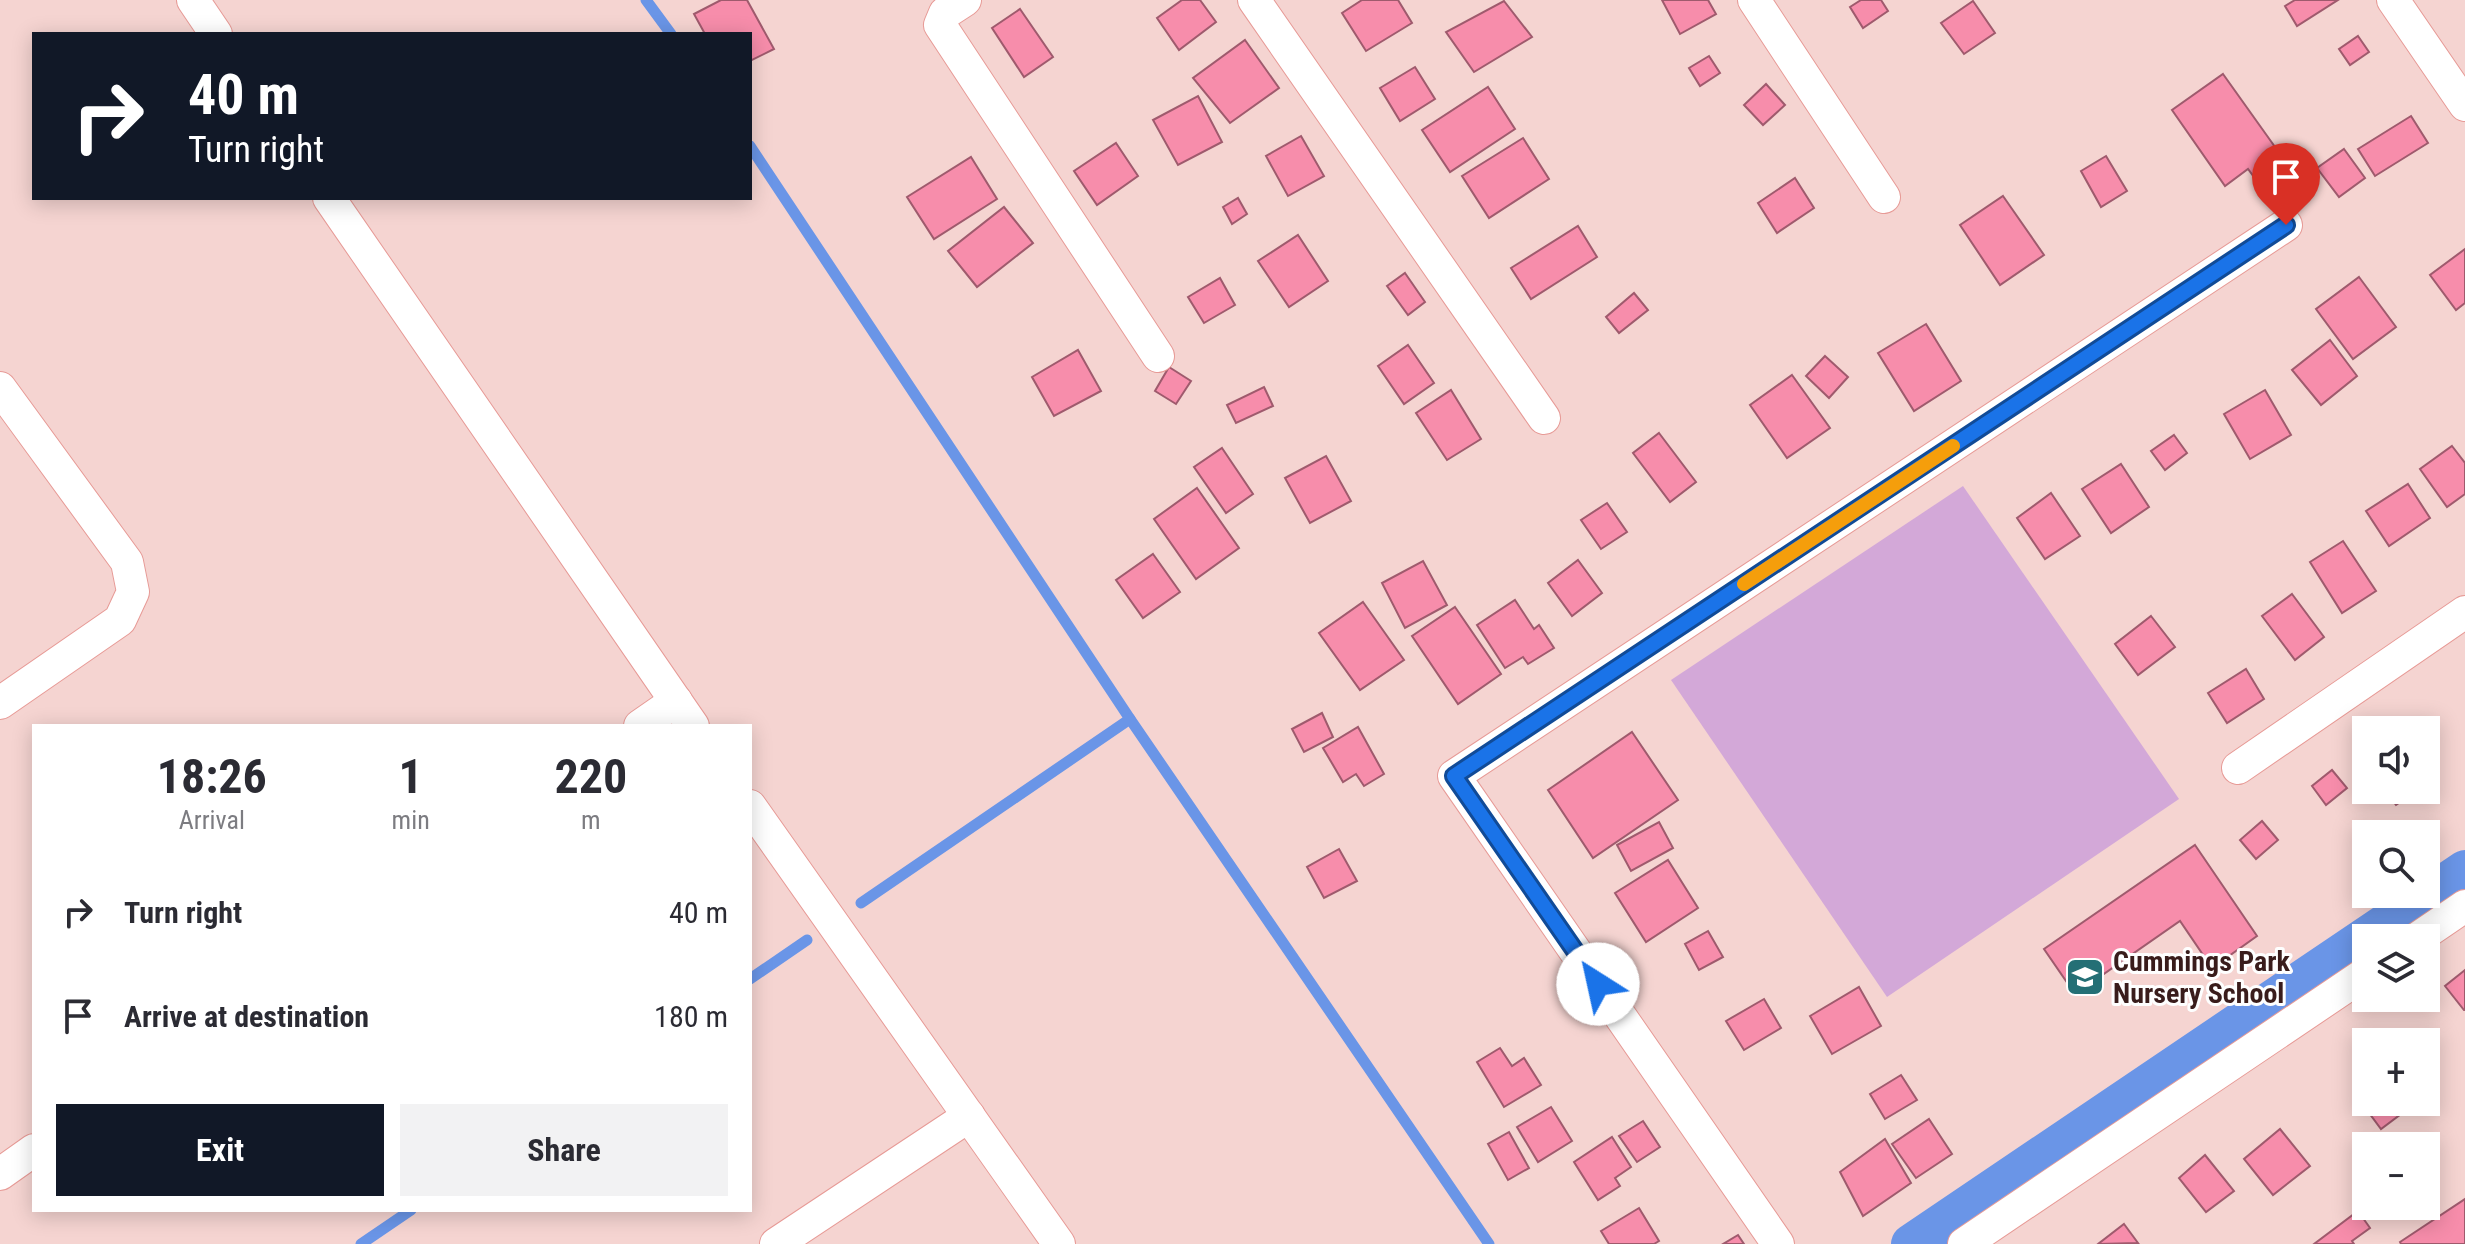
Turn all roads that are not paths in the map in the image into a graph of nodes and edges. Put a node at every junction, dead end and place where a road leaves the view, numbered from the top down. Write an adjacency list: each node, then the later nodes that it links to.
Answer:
1 (193, 0): 6 (street)
2 (965, 0): 11 (street)
3 (1254, 0): 13 (street)
4 (1754, 0): 8 (street)
5 (2393, 0): 7 (street)
6 (215, 32)
7 (2465, 105)
8 (1884, 197)
9 (330, 200): 16 (street)
10 (2286, 225): 28 (street)
11 (1158, 356)
12 (0, 388): 15 (street)
13 (1544, 418)
14 (2465, 612): 18 (street)
15 (0, 703)
16 (685, 713): 17 (street)
17 (647, 724)
18 (2238, 768)
19 (752, 809): 23 (street)
20 (2465, 906): 21 (street)
21 (2439, 924)
22 (2352, 982): 29 (street)
23 (969, 1116): 26 (street); 27 (street)
24 (32, 1151): 25 (street)
25 (0, 1174)
26 (776, 1244)
27 (1059, 1244)
28 (1778, 1244)
29 (1964, 1244)

